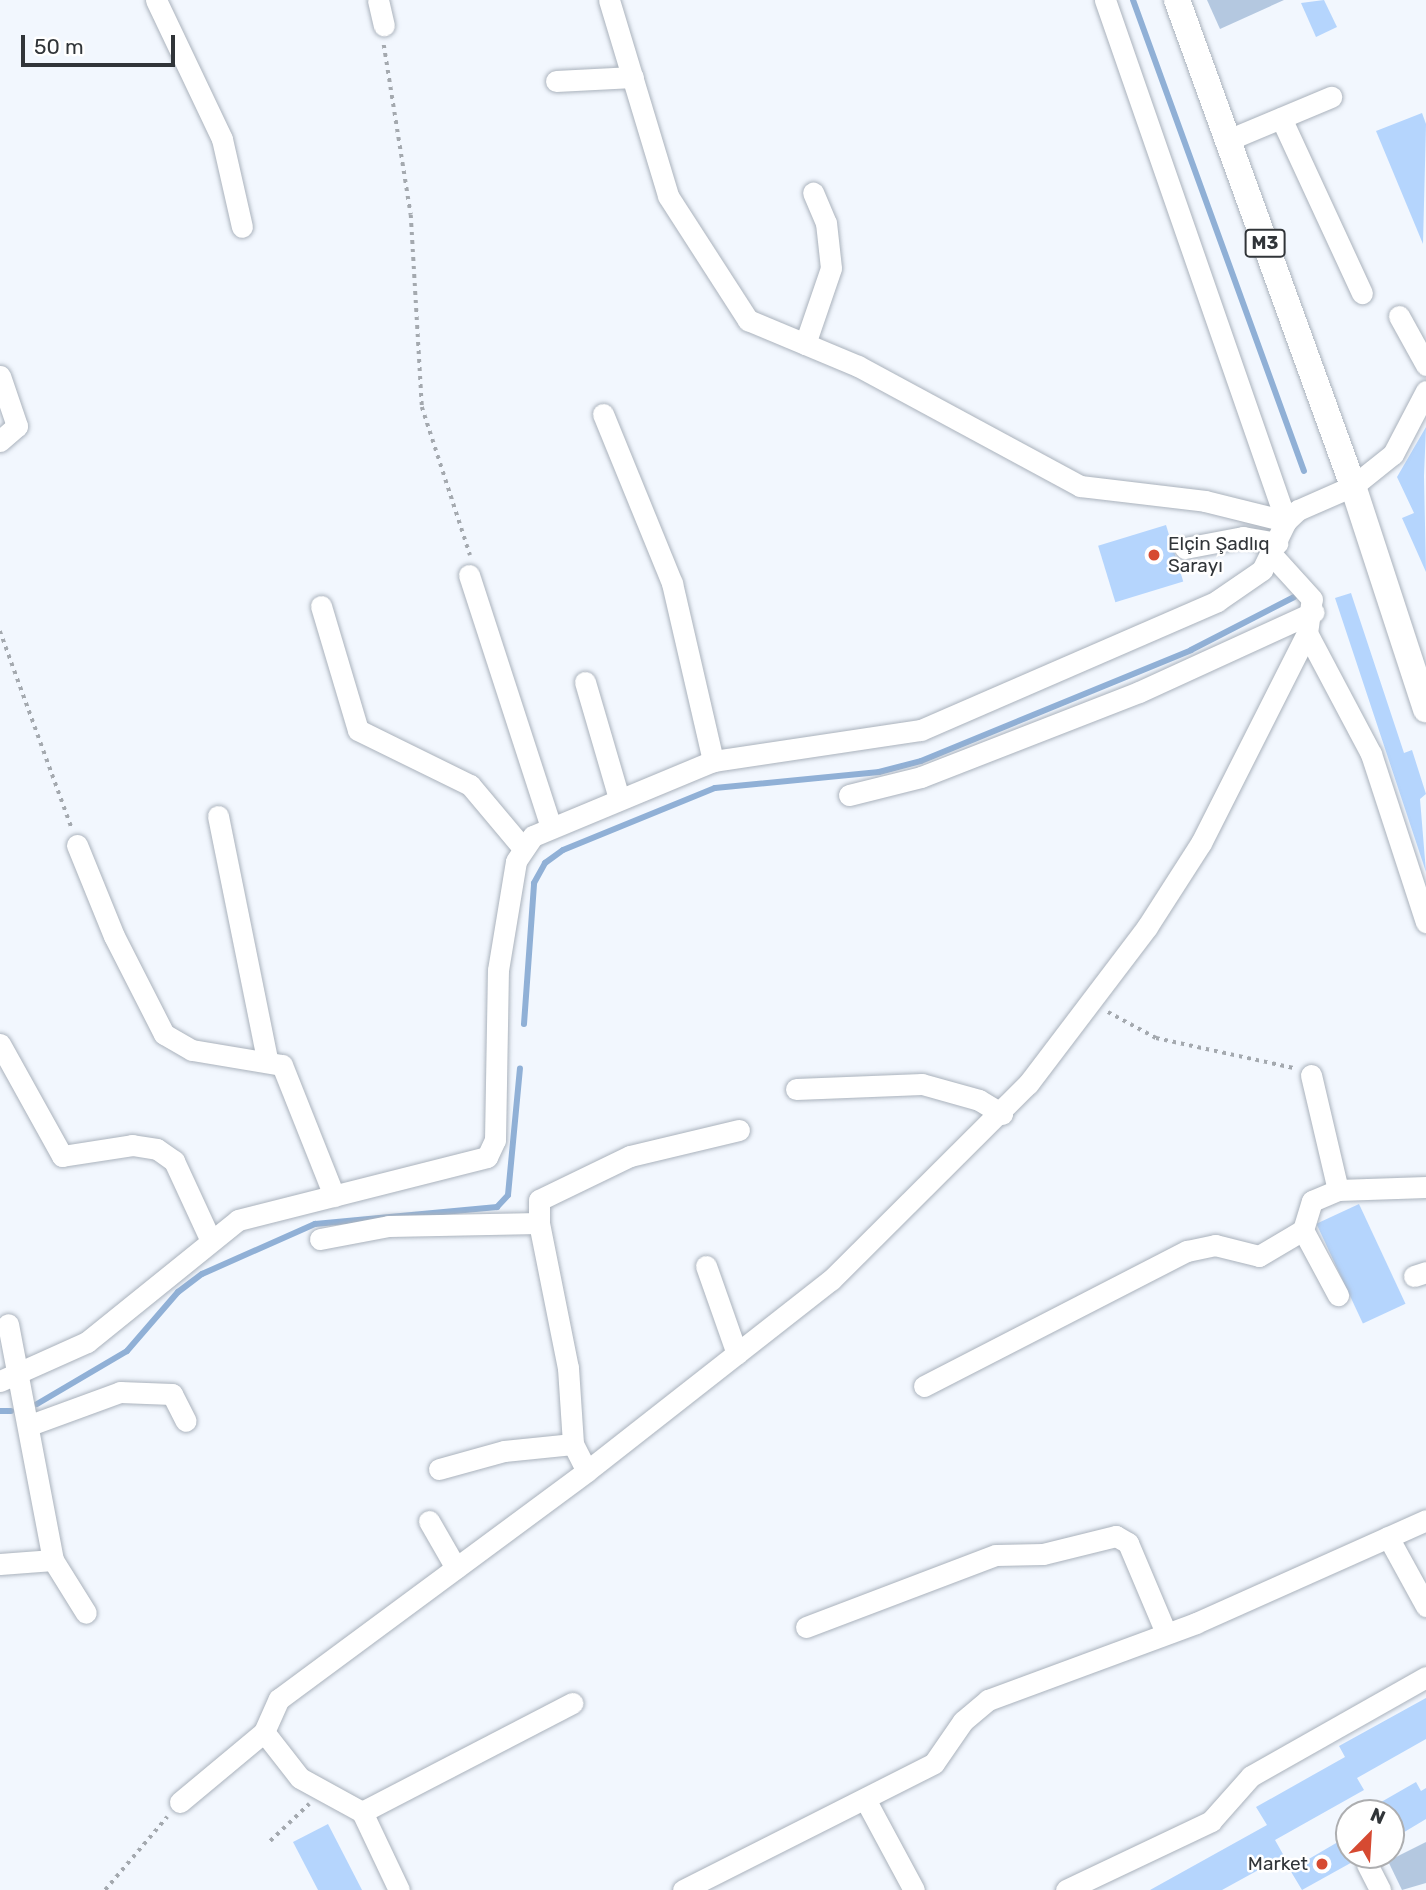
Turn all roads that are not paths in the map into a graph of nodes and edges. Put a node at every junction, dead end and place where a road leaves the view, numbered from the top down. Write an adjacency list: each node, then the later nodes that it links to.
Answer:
1 (156, 0): 13 (street)
2 (378, 0): 6 (street)
3 (609, 0): 7 (street)
4 (1105, 0): 23 (street)
5 (1177, 0): 11 (main road, M3)
6 (384, 25)
7 (634, 77): 8 (street); 16 (street)
8 (556, 81)
9 (1331, 97): 10 (street)
10 (1281, 118): 11 (street); 14 (street)
11 (1228, 140): 22 (main road, M3)
12 (813, 193): 16 (street)
13 (242, 226)
14 (1362, 293)
15 (1399, 316): 17 (street)
16 (805, 344): 23 (street)
17 (1426, 365)
18 (0, 376): 21 (street)
19 (1426, 391): 22 (street)
20 (603, 414): 33 (street)
21 (0, 441)
22 (1353, 485): 23 (street); 30 (main road, M3); 32 (main road)
23 (1286, 521): 25 (street)
24 (1185, 548): 25 (street)
25 (1275, 549): 28 (street); 33 (street)
26 (469, 575): 37 (street)
27 (321, 606): 39 (street)
28 (1314, 612): 29 (street); 34 (street)
29 (1307, 632): 40 (street); 45 (street)
30 (1426, 662)
31 (585, 682): 35 (street)
32 (1426, 709)
33 (713, 761): 35 (street)
34 (849, 795)
35 (619, 798): 37 (street)
36 (218, 816): 42 (street)
37 (550, 825): 39 (street)
38 (77, 845): 42 (street)
39 (522, 846): 49 (street)
40 (1426, 922)
41 (0, 1044): 52 (street)
42 (267, 1058): 49 (street)
43 (1311, 1075): 48 (street)
44 (796, 1089): 45 (street)
45 (1002, 1114): 57 (street)
46 (739, 1130): 50 (street)
47 (1426, 1187): 48 (street)
48 (1338, 1191): 51 (street)
49 (334, 1196): 52 (street)
50 (539, 1223): 53 (street); 62 (street)
51 (1303, 1230): 55 (street); 59 (street)
52 (210, 1239): 58 (street)
53 (320, 1239)
54 (706, 1266): 57 (street)
55 (1338, 1295)
56 (8, 1324): 58 (street)
57 (737, 1354): 64 (street)
58 (9, 1379): 61 (street)
59 (924, 1385)
60 (186, 1421): 61 (street)
61 (30, 1425): 68 (street)
62 (573, 1444): 63 (street); 64 (street)
63 (439, 1469)
64 (587, 1471): 70 (street)
65 (1426, 1520): 67 (street)
66 (429, 1521): 70 (street)
67 (1388, 1537): 71 (street); 74 (street)
68 (52, 1560): 69 (street); 72 (street)
69 (0, 1564)
70 (456, 1568): 77 (street)
71 (1426, 1606)
72 (86, 1613)
73 (806, 1627): 74 (street)
74 (1166, 1633): 78 (street)
75 (1426, 1677): 85 (street)
76 (572, 1703): 80 (street)
77 (264, 1732): 79 (street); 80 (street)
78 (865, 1799): 83 (street); 84 (street)
79 (180, 1801)
80 (362, 1812): 82 (street)
81 (1370, 1869): 86 (street)
82 (399, 1890)
83 (683, 1890)
84 (914, 1890)
85 (1066, 1890)
86 (1380, 1890)

